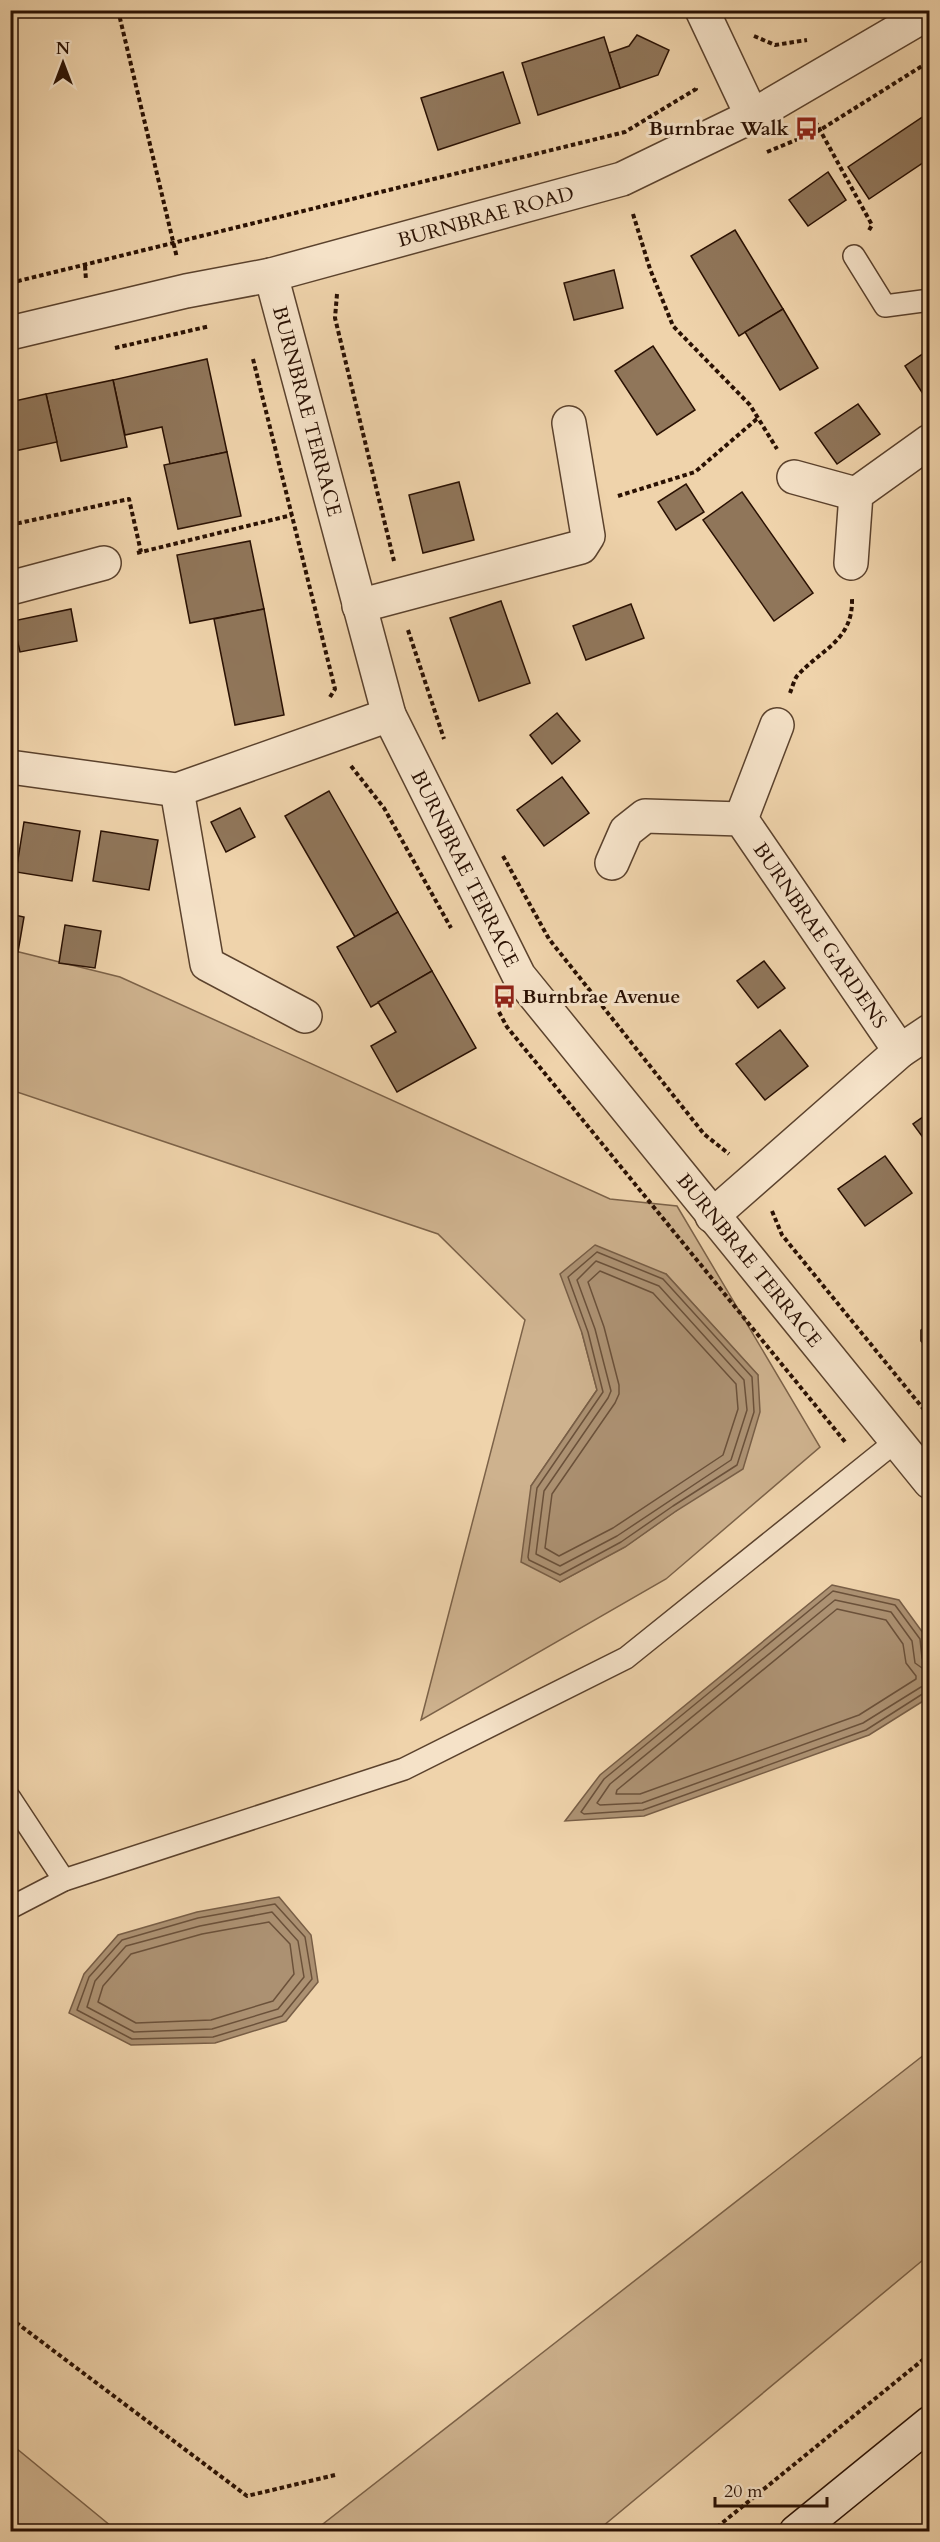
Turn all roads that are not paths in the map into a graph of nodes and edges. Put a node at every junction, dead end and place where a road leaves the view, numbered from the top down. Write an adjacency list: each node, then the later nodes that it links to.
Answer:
1 (702, 10): 3 (street)
2 (930, 12): 3 (street, BURNBRAE ROAD)
3 (752, 116): 5 (street, BURNBRAE ROAD)
4 (854, 256): 6 (lane)
5 (270, 275): 7 (street, BURNBRAE ROAD); 15 (street, BURNBRAE TERRACE)
6 (930, 300)
7 (10, 333)
8 (569, 423): 15 (street)
9 (930, 441): 11 (street)
10 (794, 477): 11 (street)
11 (856, 494): 13 (street)
12 (104, 563): 14 (street)
13 (851, 563)
14 (10, 588)
15 (359, 606): 16 (street, BURNBRAE TERRACE)
16 (389, 715): 19 (street); 25 (street, BURNBRAE TERRACE)
17 (777, 725): 20 (street)
18 (11, 765): 19 (street)
19 (177, 790): 22 (street)
20 (741, 819): 21 (street); 24 (street, BURNBRAE GARDENS)
21 (612, 863)
22 (305, 1016)
23 (930, 1031): 24 (street)
24 (900, 1051): 25 (street)
25 (712, 1216): 26 (street, BURNBRAE TERRACE)
26 (895, 1442): 27 (street, BURNBRAE TERRACE); 29 (lane)
27 (930, 1482)
28 (10, 1798): 29 (lane)
29 (64, 1880): 30 (lane)
30 (10, 1908)
31 (930, 2423): 32 (street)
32 (796, 2532)

